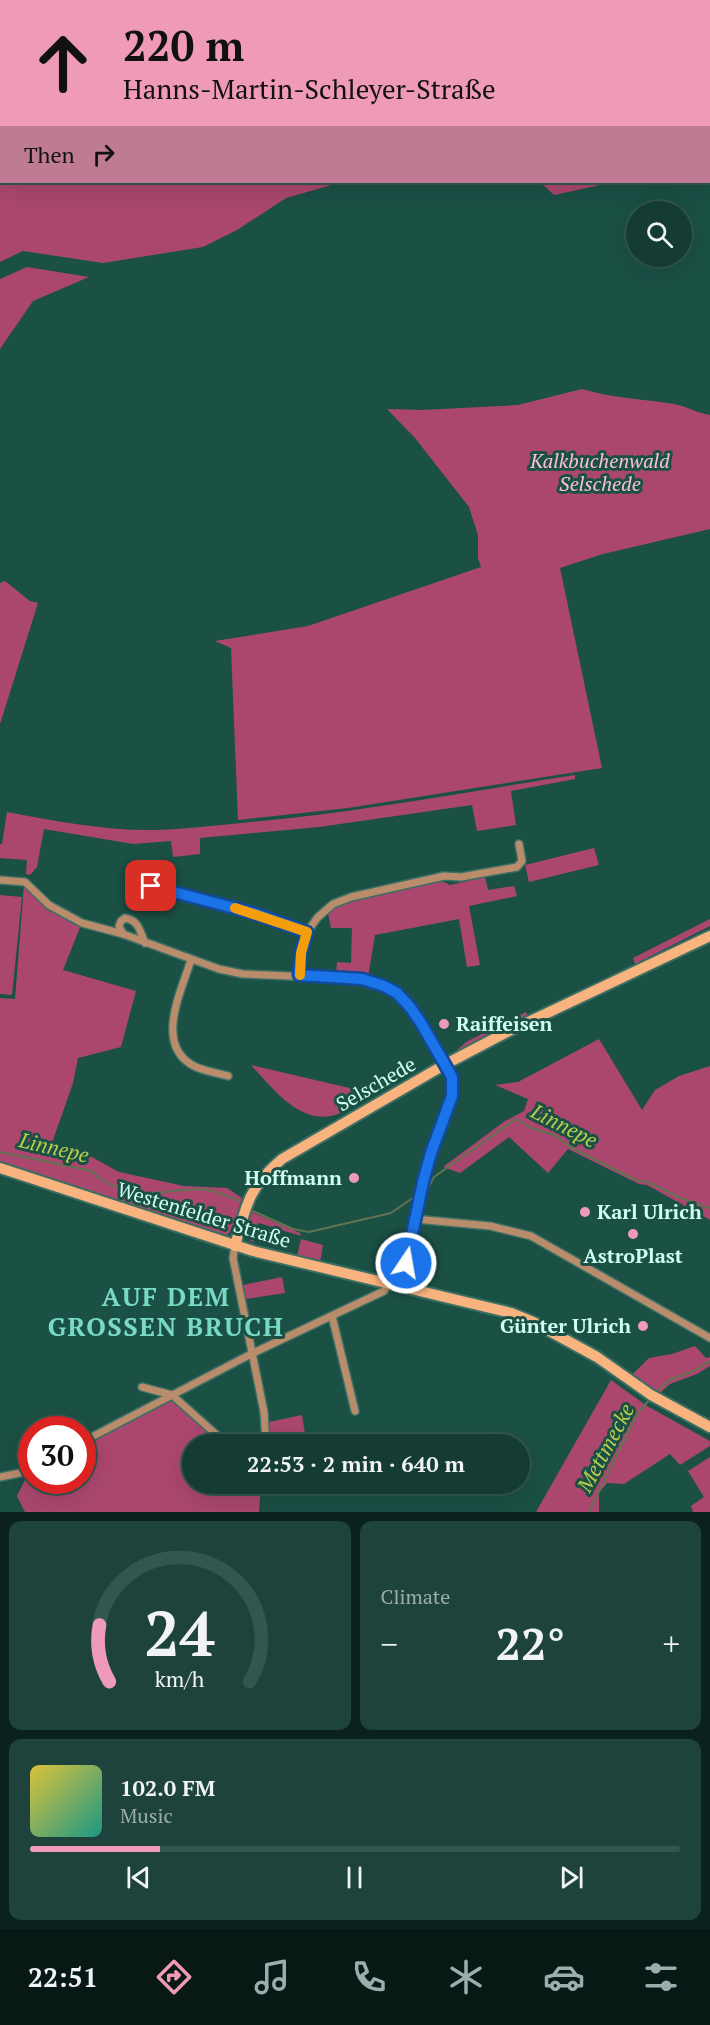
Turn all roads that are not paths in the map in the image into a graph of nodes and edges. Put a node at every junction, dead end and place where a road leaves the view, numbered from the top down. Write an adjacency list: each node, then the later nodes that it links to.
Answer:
1 (519, 844): 4 (street)
2 (0, 880): 5 (street)
3 (130, 881): 4 (street)
4 (307, 932): 9 (street)
5 (123, 934): 7 (street); 7 (street)
6 (710, 936): 10 (main road, Selschede)
7 (145, 943): 8 (street)
8 (191, 960): 9 (street); 11 (street)
9 (299, 975): 10 (street)
10 (444, 1065): 13 (street); 14 (main road, Selschede)
11 (228, 1076)
12 (0, 1168): 14 (main road, Westenfelder Straße)
13 (415, 1219): 16 (street); 18 (street)
14 (235, 1246): 15 (main road, Westenfelder Straße); 19 (street)
15 (389, 1283): 16 (main road, Westenfelder Straße); 17 (street)
16 (401, 1286): 23 (main road, Westenfelder Straße)
17 (332, 1316): 19 (street); 22 (street)
18 (710, 1338)
19 (253, 1353): 21 (street); 25 (street)
20 (142, 1387): 21 (street)
21 (172, 1395): 24 (street); 26 (street)
22 (355, 1411)
23 (710, 1427)
24 (216, 1434)
25 (265, 1434)
26 (96, 1435)
27 (18, 1474): 28 (street)
28 (0, 1478)

